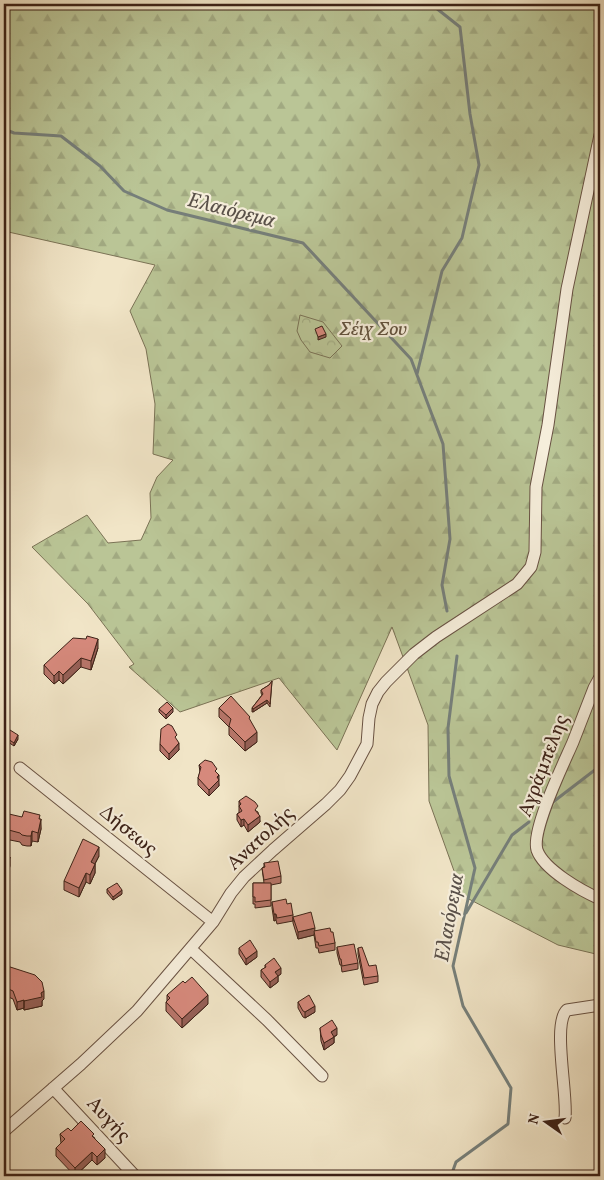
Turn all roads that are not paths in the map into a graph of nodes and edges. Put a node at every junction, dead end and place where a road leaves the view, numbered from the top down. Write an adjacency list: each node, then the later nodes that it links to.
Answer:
1 (600, 135): 5 (street, Ανατολής)
2 (600, 677): 4 (street, Αγράμπελης)
3 (20, 768): 5 (street, Δήσεως)
4 (600, 899)
5 (213, 922): 6 (street, Ανατολής)
6 (191, 949): 8 (street); 9 (street, Ανατολής)
7 (600, 1005): 10 (street)
8 (322, 1076)
9 (54, 1088): 11 (street, Ανατολής); 12 (street, Αυγής)
10 (565, 1118)
11 (4, 1131)
12 (135, 1176)

